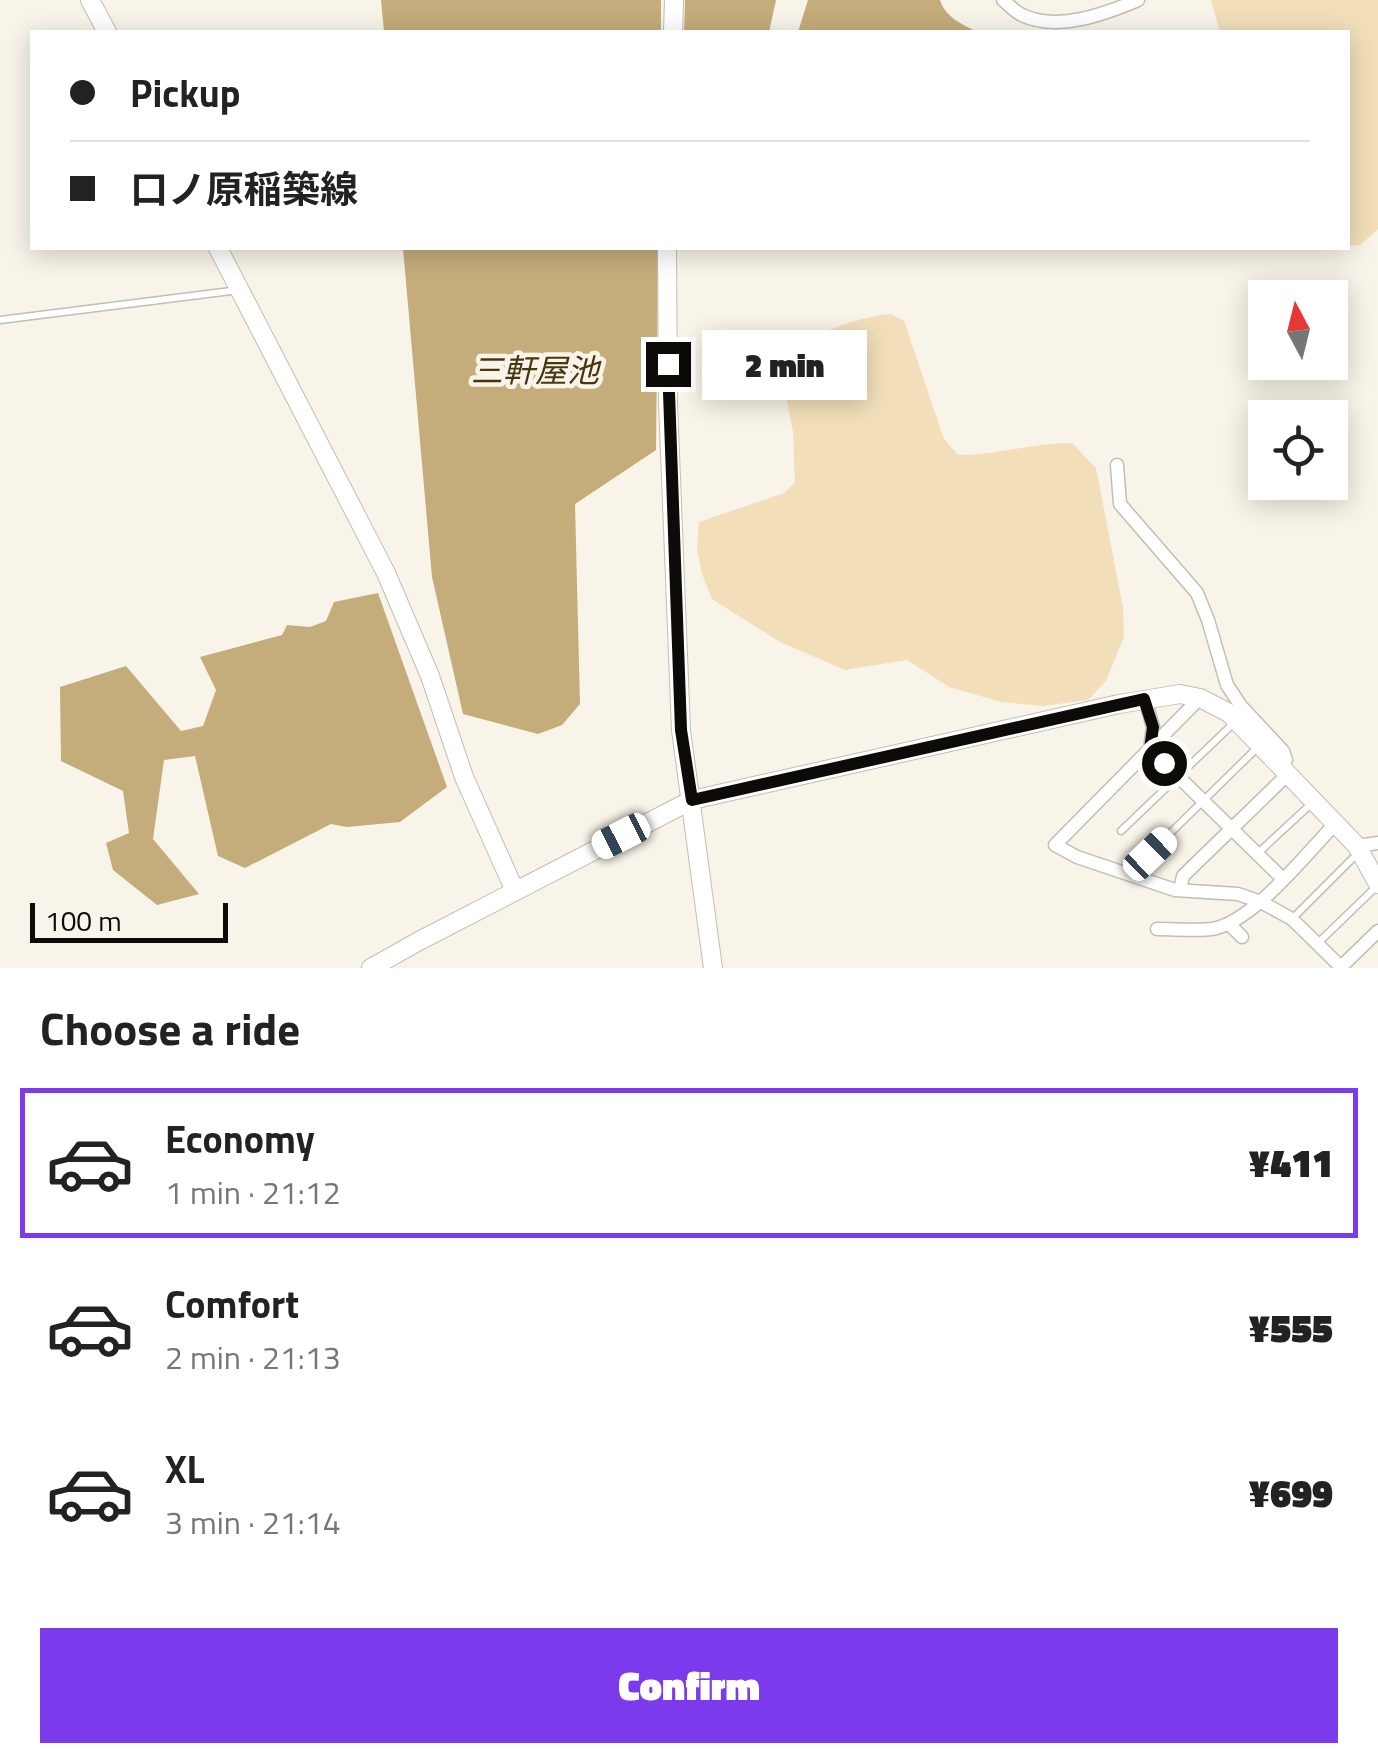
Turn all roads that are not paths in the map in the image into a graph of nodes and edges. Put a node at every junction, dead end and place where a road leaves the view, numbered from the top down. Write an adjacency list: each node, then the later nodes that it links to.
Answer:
1 (90, 0): 5 (street)
2 (674, 0): 6 (street)
3 (1004, 0): 4 (street)
4 (1138, 0)
5 (106, 30)
6 (673, 30)
7 (219, 250): 9 (street)
8 (667, 250): 19 (street)
9 (240, 290): 10 (lane); 31 (street)
10 (0, 320)
11 (1116, 465): 17 (street)
12 (1200, 698): 13 (street); 14 (street); 16 (street)
13 (1144, 699): 16 (street); 19 (street)
14 (1236, 720): 15 (street); 18 (lane)
15 (1260, 745): 17 (street); 21 (lane)
16 (1150, 749): 18 (street); 30 (street)
17 (1285, 771): 20 (street); 23 (street)
18 (1179, 777): 21 (street); 24 (lane)
19 (692, 800): 31 (street); 40 (street)
20 (1314, 801): 22 (street); 27 (lane)
21 (1204, 802): 23 (street); 26 (lane)
22 (1336, 824): 25 (street); 28 (street)
23 (1232, 829): 27 (street); 30 (street)
24 (1121, 831)
25 (1365, 847): 29 (street); 33 (lane)
26 (1150, 854)
27 (1258, 854): 28 (street)
28 (1283, 879): 32 (street)
29 (1378, 884): 38 (lane)
30 (1180, 890): 32 (street)
31 (515, 891): 39 (street)
32 (1261, 902): 33 (street); 34 (street)
33 (1292, 918): 38 (street)
34 (1229, 924): 35 (street); 37 (street)
35 (1157, 930)
36 (1378, 931): 41 (street)
37 (1242, 937)
38 (1317, 944): 41 (street)
39 (371, 968)
40 (712, 968)
41 (1341, 968)

